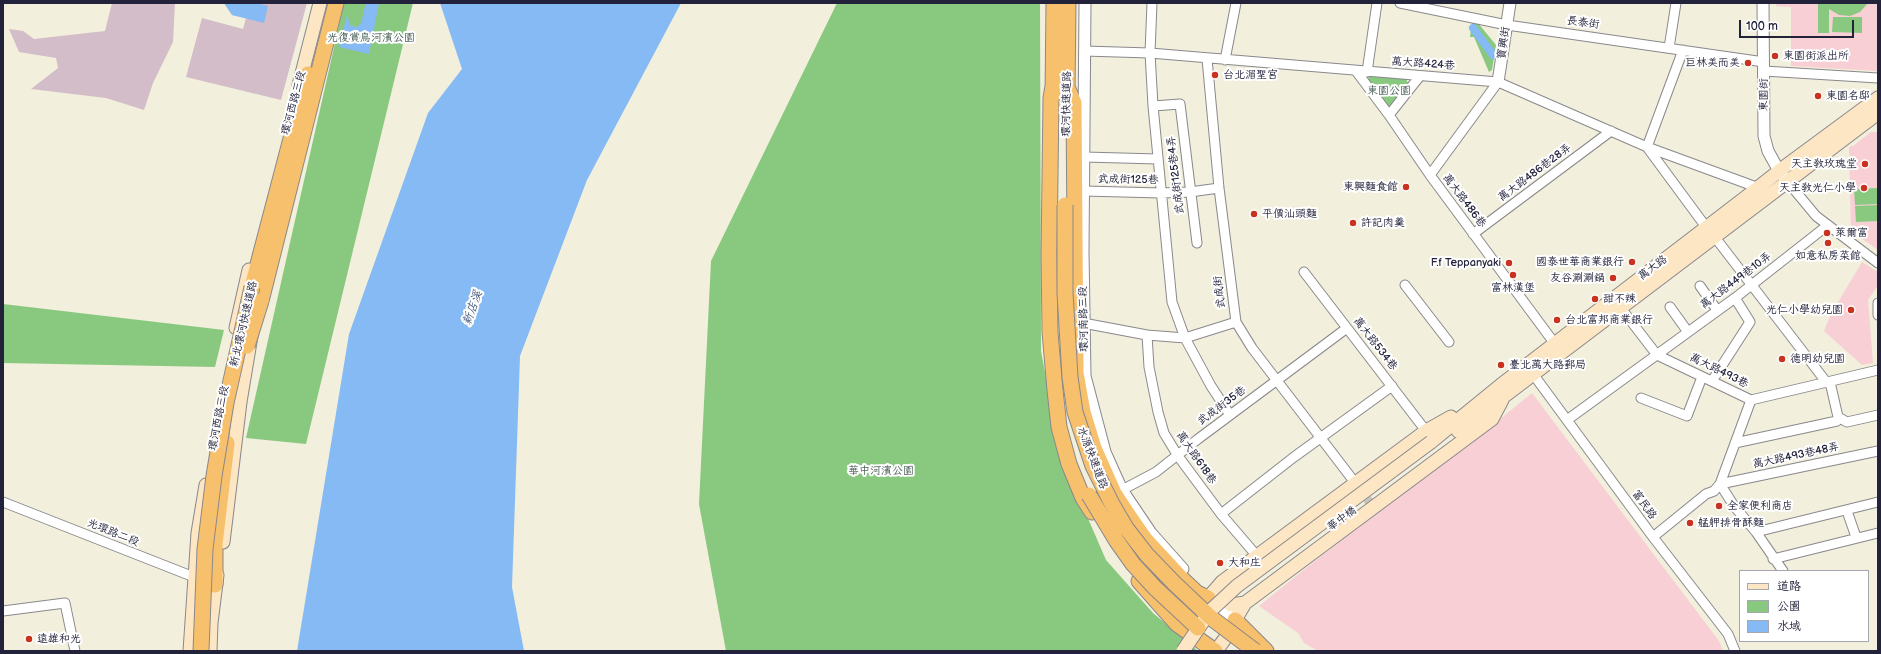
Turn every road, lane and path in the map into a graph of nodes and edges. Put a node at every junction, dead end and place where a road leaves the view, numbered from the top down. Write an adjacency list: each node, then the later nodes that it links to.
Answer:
1 (320, 3): 103 (main road, 環河西路三段)
2 (325, 3): 114 (highway, 新北環河快速道路, bridge)
3 (331, 3): 105 (main road, 環河西路三段)
4 (336, 3): 105 (highway, 新北環河快速道路, bridge)
5 (1054, 3): 28 (highway, 環河快速道路)
6 (1068, 3): 28 (highway, 環河快速道路)
7 (1085, 3): 18 (street, 環河南路三段)
8 (1152, 3): 19 (street)
9 (1236, 3): 21 (street)
10 (1377, 3): 24 (street)
11 (1400, 3): 15 (street, 長泰街)
12 (1510, 3): 15 (street, 寶興街)
13 (1676, 3): 16 (street)
14 (1764, 3): 22 (street, 東園街)
15 (1507, 25): 16 (street, 長泰街); 27 (street, 寶興街)
16 (1670, 48): 17 (street, 長泰街)
17 (1683, 50): 22 (street, 長泰街); 34 (street)
18 (1084, 51): 19 (street, 萬大路424巷); 35 (street, 環河南路三段)
19 (1150, 53): 20 (street, 萬大路424巷); 30 (street)
20 (1207, 59): 21 (street, 萬大路424巷); 39 (street, 武成街)
21 (1225, 60): 23 (street, 萬大路424巷)
22 (1764, 66): 26 (street, 長泰街); 38 (street, 東園街)
23 (1356, 71): 24 (street, 萬大路424巷); 32 (street, 萬大路486巷)
24 (1367, 72): 25 (street, 萬大路424巷)
25 (1420, 76): 27 (street, 萬大路424巷); 32 (street)
26 (1878, 78)
27 (1498, 82): 33 (street, 萬大路424巷); 37 (street)
28 (1060, 87): 44 (highway, 環河快速道路); 106 (highway); 110 (highway)
29 (1878, 98): 38 (main road, 萬大路)
30 (1153, 106): 36 (street); 43 (street, 武成街125巷4弄)
31 (1878, 113): 38 (main road, 萬大路)
32 (1389, 115): 37 (street, 萬大路486巷)
33 (1611, 131): 34 (street, 萬大路424巷); 47 (street, 萬大路486巷28弄)
34 (1647, 147): 40 (street); 46 (street, 萬大路424巷)
35 (1084, 157): 36 (street); 41 (street, 環河南路三段)
36 (1158, 159): 42 (street)
37 (1430, 175): 47 (street, 萬大路486巷)
38 (1783, 176): 40 (main road, 萬大路); 45 (street); 46 (main road, 萬大路)
39 (1220, 188): 43 (street, 武成街125巷); 60 (street, 武成街)
40 (1759, 188): 46 (main road, 萬大路)
41 (1084, 191): 42 (street, 武成街125巷); 61 (street, 環河南路三段)
42 (1161, 192): 43 (street, 武成街125巷); 65 (street)
43 (1190, 192): 48 (street, 武成街125巷4弄)
44 (1061, 204): 79 (highway, 水源快速道路); 120 (highway, 水源快速道路, bridge)
45 (1828, 225): 49 (street); 51 (street, 萬大路449巷10弄)
46 (1710, 232): 51 (street, 萬大路424巷); 56 (main road, 萬大路); 67 (main road, 萬大路)
47 (1473, 234): 67 (street, 萬大路486巷)
48 (1197, 243)
49 (1878, 263)
50 (1304, 272): 62 (street, 萬大路534巷)
51 (1751, 284): 54 (street, 萬大路449巷10弄); 74 (street, 萬大路424巷)
52 (1405, 285): 66 (street)
53 (1700, 286): 58 (street)
54 (1735, 298): 58 (street, 萬大路449巷10弄); 73 (street)
55 (1878, 302): 59 (street)
56 (1620, 307): 68 (street, 萬大路493巷); 70 (main road, 萬大路)
57 (1670, 307): 63 (street)
58 (1717, 310): 63 (street, 萬大路449巷10弄)
59 (1878, 315)
60 (1236, 322): 65 (street); 72 (street, 武成街)
61 (1084, 323): 64 (street); 91 (street, 環河南路三段)
62 (1347, 328): 72 (street, 武成街35巷); 75 (street, 萬大路534巷)
63 (1688, 332): 68 (street, 萬大路449巷10弄)
64 (1147, 335): 65 (street); 88 (street, 萬大路618巷)
65 (1185, 338): 80 (street)
66 (1450, 342)
67 (1555, 344): 76 (main road, 萬大路)
68 (1657, 355): 71 (street, 萬大路493巷); 82 (street, 萬大路449巷10弄)
69 (1878, 370): 74 (street, 萬大路493巷)
70 (1533, 374): 76 (main road, 萬大路); 82 (street, 富民路)
71 (1702, 376): 73 (street, 萬大路493巷); 77 (street)
72 (1276, 381): 80 (street, 武成街35巷); 84 (street, 武成街)
73 (1712, 381): 78 (street, 萬大路493巷)
74 (1829, 382): 78 (street, 萬大路493巷); 81 (street)
75 (1392, 386): 84 (street); 85 (street, 萬大路534巷)
76 (1500, 393): 85 (main road, 萬大路); 107 (main road)
77 (1641, 398)
78 (1751, 400): 86 (street)
79 (1066, 414): 111 (highway, bridge); 119 (highway, 水源快速道路)
80 (1230, 415): 88 (street, 武成街35巷)
81 (1878, 415)
82 (1567, 420): 98 (street, 富民路)
83 (1836, 421): 86 (street)
84 (1322, 438): 89 (street, 武成街); 95 (street)
85 (1431, 441): 89 (main road); 111 (main road, 華中橋, bridge); 117 (main road, 華中橋)
86 (1735, 443): 90 (street)
87 (1878, 451): 90 (street, 萬大路493巷48弄)
88 (1178, 456): 91 (street, 武成街35巷); 95 (street, 萬大路618巷)
89 (1356, 484): 100 (main road)
90 (1720, 484): 96 (street); 98 (street)
91 (1122, 490): 106 (street, 環河南路三段)
92 (3, 502): 103 (street, 光環路二段)
93 (1878, 502): 94 (street)
94 (1847, 510): 96 (street); 99 (street)
95 (1221, 514): 100 (street, 萬大路618巷)
96 (1756, 532): 101 (street)
97 (1878, 533): 99 (street)
98 (1653, 537): 122 (street, 富民路)
99 (1856, 537): 101 (street)
100 (1257, 556): 104 (main road)
101 (1773, 558): 102 (street)
102 (1782, 570)
103 (194, 578): 105 (street, 光環路二段); 113 (main road, 環河西路三段)
104 (1222, 582): 106 (main road); 107 (main road)
105 (215, 585): 115 (main road, 環河西路三段)
106 (1208, 598): 109 (street, 環河南路三段); 110 (main road)
107 (1245, 603): 109 (main road)
108 (3, 611): 112 (street)
109 (1235, 620): 118 (main road); 121 (highway)
110 (1177, 624): 118 (highway)
111 (1198, 628): 116 (main road, 華中橋, bridge)
112 (75, 651)
113 (190, 651)
114 (201, 651)
115 (210, 651)
116 (1183, 651)
117 (1190, 651)
118 (1216, 651)
119 (1240, 651)
120 (1254, 651)
121 (1266, 651)
122 (1735, 651)

